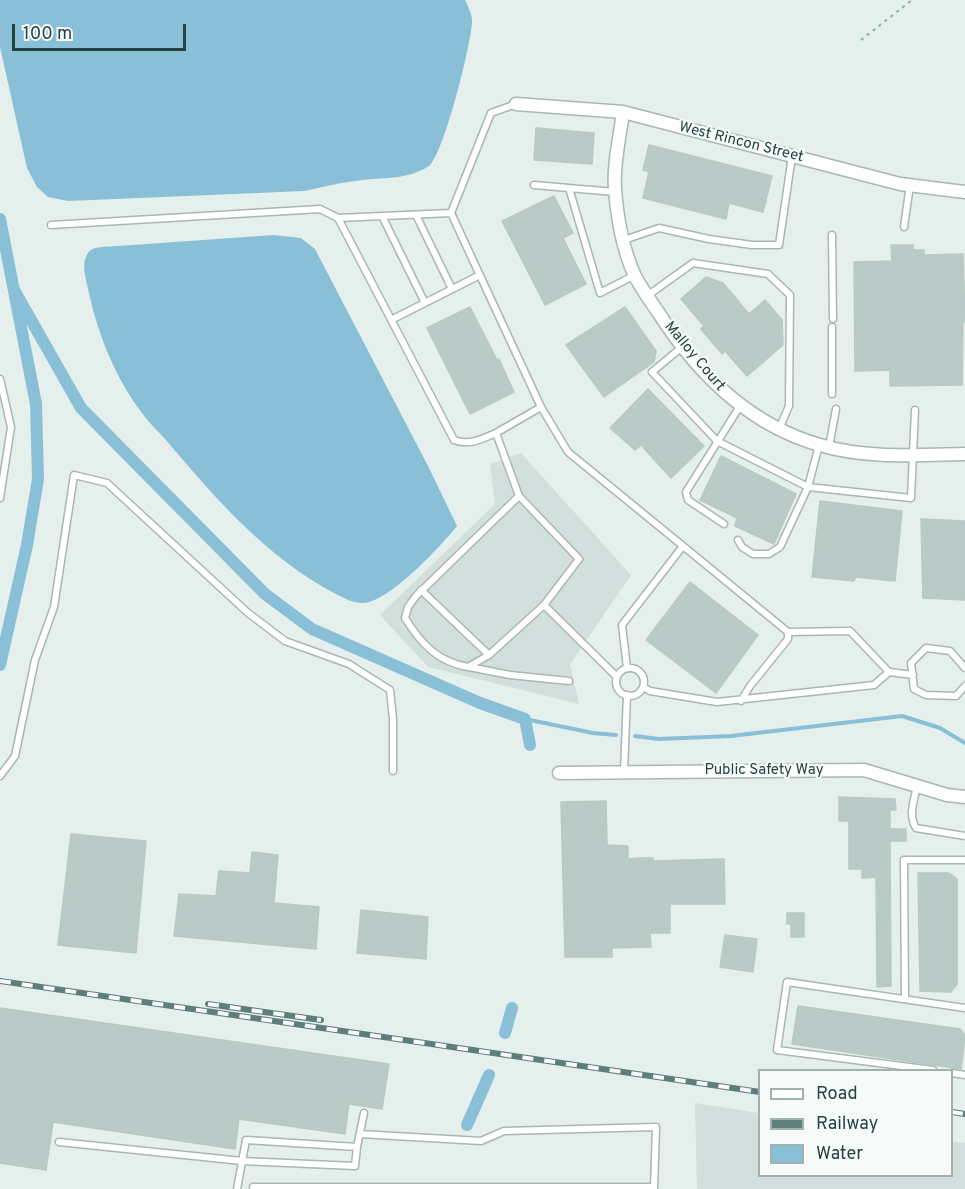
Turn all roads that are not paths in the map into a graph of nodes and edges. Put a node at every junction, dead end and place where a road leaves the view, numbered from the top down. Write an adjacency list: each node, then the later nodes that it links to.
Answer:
1 (516, 104): 2 (street, West Rincon Street); 9 (lane)
2 (623, 112): 3 (street, West Rincon Street); 7 (street, Malloy Court)
3 (792, 156): 5 (street, West Rincon Street); 16 (lane)
4 (534, 184): 6 (lane)
5 (910, 185): 8 (street, West Rincon Street); 14 (lane)
6 (569, 188): 7 (lane); 18 (lane)
7 (615, 192): 16 (street, Malloy Court)
8 (965, 192)
9 (451, 213): 10 (lane); 17 (lane)
10 (416, 215): 11 (lane); 19 (lane)
11 (382, 216): 12 (lane); 21 (lane)
12 (338, 218): 13 (lane); 23 (lane)
13 (51, 225)
14 (904, 227)
15 (832, 235): 22 (lane)
16 (624, 240): 18 (street, Malloy Court)
17 (480, 275): 19 (lane); 29 (lane)
18 (635, 275): 20 (street, Malloy Court)
19 (452, 289): 21 (lane)
20 (647, 296): 25 (street, Malloy Court); 32 (lane)
21 (424, 303): 23 (lane)
22 (833, 319)
23 (391, 320): 33 (lane)
24 (832, 327): 27 (lane)
25 (682, 347): 28 (street, Malloy Court); 34 (lane)
26 (0, 379): 40 (lane)
27 (832, 394)
28 (740, 406): 32 (street, Malloy Court); 34 (lane)
29 (541, 408): 33 (lane); 43 (lane)
30 (836, 409): 35 (lane)
31 (915, 410): 36 (lane)
32 (779, 429): 35 (street, Malloy Court)
33 (496, 433): 39 (lane)
34 (717, 441): 38 (lane); 41 (lane)
35 (824, 446): 36 (street, Malloy Court); 38 (lane)
36 (915, 454): 37 (street, Malloy Court); 38 (lane)
37 (965, 454)
38 (808, 487): 42 (lane)
39 (519, 496): 44 (lane); 45 (lane)
40 (0, 498)
41 (724, 524)
42 (738, 540)
43 (683, 546): 46 (lane); 49 (lane)
44 (421, 590): 47 (lane); 48 (lane)
45 (544, 605): 47 (lane); 53 (lane)
46 (788, 632): 51 (lane); 58 (lane)
47 (489, 655): 48 (lane)
48 (468, 667): 54 (lane)
49 (627, 668): 53 (lane); 56 (lane)
50 (965, 668): 52 (lane)
51 (889, 672): 52 (lane); 58 (lane)
52 (913, 675): 55 (lane)
53 (617, 677): 57 (lane)
54 (569, 681)
55 (965, 686)
56 (643, 687): 57 (lane); 58 (lane)
57 (627, 695): 61 (lane)
58 (741, 700)
59 (393, 771): 62 (lane)
60 (559, 772): 61 (street, Public Safety Way)
61 (624, 772): 63 (street, Public Safety Way)
62 (0, 776)
63 (917, 785): 64 (street, Public Safety Way); 65 (lane)
64 (965, 797)
65 (965, 836)
66 (965, 860): 67 (lane)
67 (904, 999): 68 (lane); 69 (lane)
68 (965, 1008)
69 (918, 1069)
70 (363, 1113): 71 (lane)
71 (360, 1134): 73 (lane); 78 (lane)
72 (58, 1142): 74 (lane)
73 (354, 1147): 74 (lane); 74 (lane)
74 (242, 1161): 79 (lane)
75 (253, 1187): 76 (lane)
76 (303, 1188): 77 (lane)
77 (409, 1188): 78 (lane)
78 (654, 1188)
79 (237, 1189)

